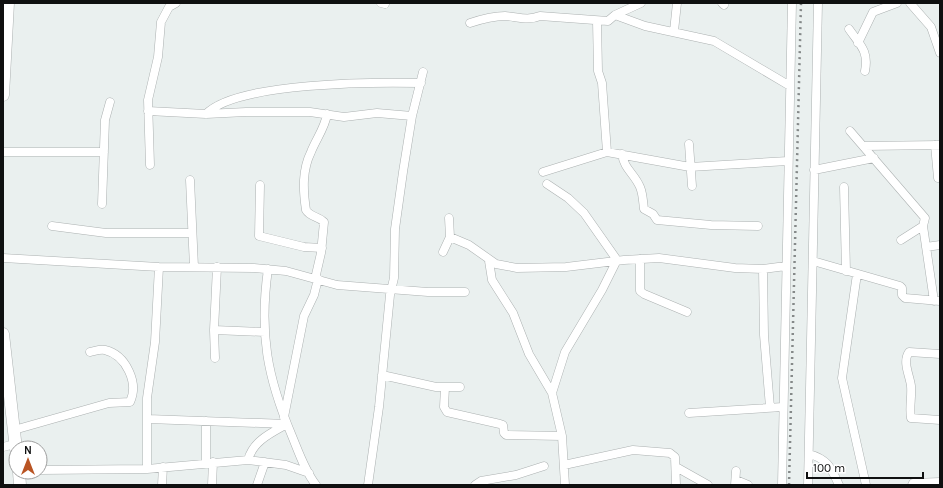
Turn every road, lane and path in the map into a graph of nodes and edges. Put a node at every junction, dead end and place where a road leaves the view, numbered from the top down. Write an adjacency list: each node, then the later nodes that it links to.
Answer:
1 (8, 3): 14 (main road)
2 (176, 3): 23 (street)
3 (641, 3): 9 (street)
4 (677, 3): 13 (street)
5 (792, 3): 20 (street)
6 (818, 3): 39 (street)
7 (897, 3): 15 (street)
8 (910, 3): 16 (street)
9 (615, 15): 10 (street); 13 (street)
10 (597, 21): 11 (street); 33 (street)
11 (470, 23)
12 (849, 30): 15 (street)
13 (674, 31): 20 (street)
14 (5, 41): 21 (main road)
15 (858, 43): 17 (street)
16 (940, 53)
17 (865, 71)
18 (423, 72): 19 (street)
19 (421, 83): 24 (street); 26 (street)
20 (790, 86): 36 (street)
21 (3, 95)
22 (110, 102): 32 (street)
23 (148, 111): 24 (street); 37 (street)
24 (206, 114): 25 (street)
25 (327, 114): 26 (street); 57 (street)
26 (412, 116): 73 (street)
27 (850, 131): 30 (street)
28 (689, 144): 38 (street)
29 (938, 145): 30 (street); 41 (street)
30 (864, 146): 35 (street)
31 (3, 152): 32 (street)
32 (104, 152): 47 (street)
33 (607, 152): 34 (street); 40 (street)
34 (622, 154): 38 (street); 50 (street)
35 (874, 158): 39 (street); 51 (street)
36 (788, 161): 38 (street); 64 (street)
37 (150, 165)
38 (690, 167): 45 (street)
39 (814, 170): 63 (street)
40 (543, 172)
41 (938, 178)
42 (190, 180): 52 (street)
43 (546, 184): 61 (street)
44 (260, 185): 57 (street)
45 (692, 186)
46 (844, 187): 70 (street)
47 (102, 204)
48 (449, 218): 53 (street)
49 (52, 226): 52 (street)
50 (758, 226)
51 (923, 226): 54 (street); 56 (street)
52 (192, 233): 66 (street)
53 (450, 237): 58 (street); 62 (street)
54 (901, 240)
55 (940, 245): 56 (street)
56 (926, 247): 75 (street)
57 (322, 248): 72 (street)
58 (443, 252)
59 (3, 258): 65 (street)
60 (640, 259): 61 (street); 69 (street); 76 (street)
61 (617, 260): 62 (street); 86 (street)
62 (489, 261): 86 (street)
63 (813, 261): 70 (street); 98 (street)
64 (786, 266): 69 (street); 88 (street)
65 (159, 267): 66 (street); 91 (street)
66 (194, 267): 67 (street)
67 (217, 267): 68 (street); 77 (street)
68 (268, 269): 72 (street); 78 (street)
69 (763, 269): 87 (street)
70 (846, 271): 71 (street)
71 (857, 274): 75 (street); 125 (street)
72 (316, 279): 73 (street); 94 (street)
73 (390, 290): 74 (street); 83 (street)
74 (464, 292)
75 (937, 301)
76 (687, 312)
77 (214, 330): 78 (street); 82 (street)
78 (265, 332): 94 (street)
79 (3, 334): 89 (main road)
80 (90, 352): 95 (street)
81 (940, 354): 92 (street)
82 (215, 358)
83 (382, 375): 84 (street); 116 (street)
84 (445, 387): 85 (street); 96 (street)
85 (460, 387)
86 (552, 393): 96 (street)
87 (770, 407): 88 (street); 90 (street)
88 (783, 407): 122 (street)
89 (7, 408): 95 (main road)
90 (689, 413)
91 (148, 419): 93 (street); 106 (street)
92 (940, 420)
93 (206, 421): 94 (street); 101 (street)
94 (285, 421): 99 (street); 109 (street)
95 (14, 430): 97 (main road)
96 (562, 436): 102 (street)
97 (15, 440)
98 (809, 454): 123 (street); 124 (street)
99 (248, 460): 100 (street); 101 (street)
100 (264, 462): 109 (street); 114 (street)
101 (209, 463): 104 (street); 113 (street)
102 (564, 465): 105 (street); 118 (street)
103 (544, 466): 117 (street)
104 (163, 467): 106 (street); 112 (street)
105 (676, 467): 119 (street); 120 (street)
106 (147, 469): 107 (street)
107 (48, 470)
108 (736, 471): 111 (street)
109 (309, 473): 115 (street)
110 (940, 482): 126 (street)
111 (735, 483): 121 (street)
112 (162, 485)
113 (212, 485)
114 (257, 485)
115 (316, 485)
116 (368, 485)
117 (475, 485)
118 (564, 485)
119 (676, 485)
120 (708, 485)
121 (748, 485)
122 (782, 485)
123 (808, 485)
124 (839, 485)
125 (866, 485)
126 (912, 485)

